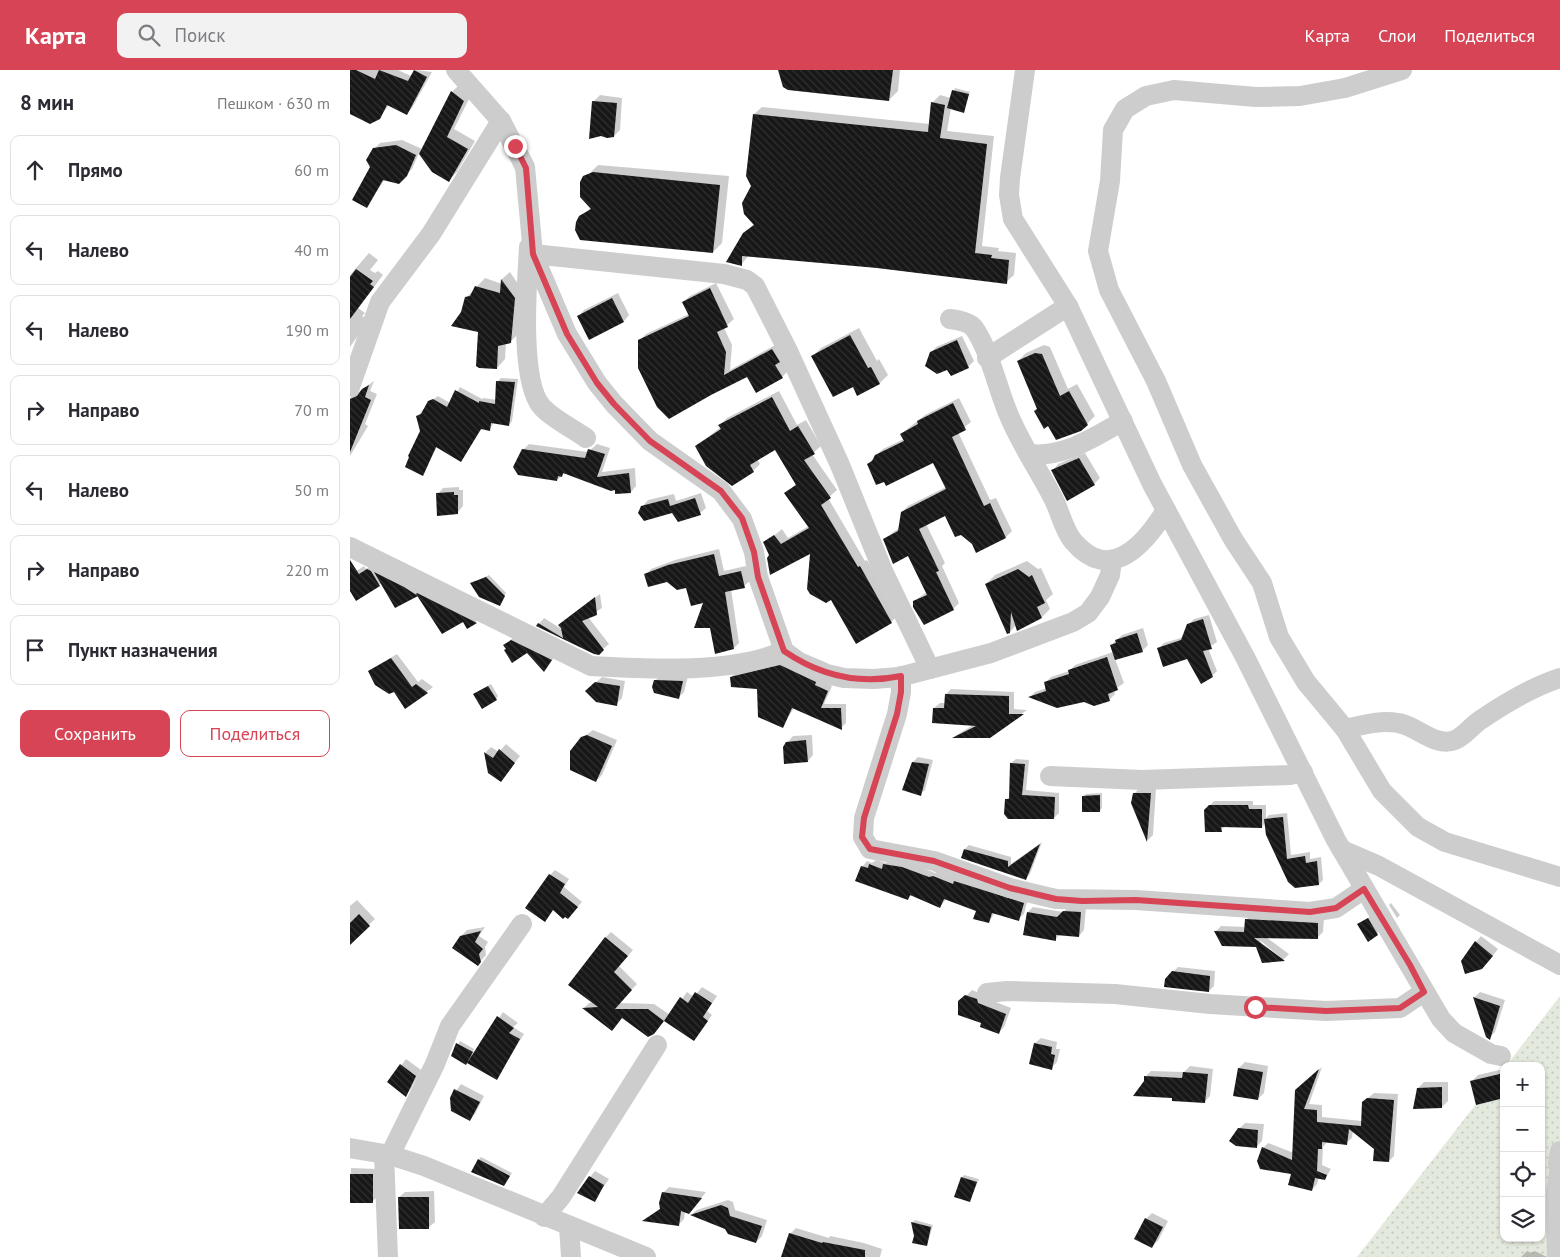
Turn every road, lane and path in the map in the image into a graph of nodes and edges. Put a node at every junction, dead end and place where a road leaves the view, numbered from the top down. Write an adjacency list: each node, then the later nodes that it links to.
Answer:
1 (456, 70): 4 (street)
2 (1025, 70): 6 (street)
3 (1402, 70): 20 (street)
4 (501, 121): 5 (street); 9 (street)
5 (531, 245): 11 (street); 16 (street); 17 (street)
6 (1068, 306): 8 (street); 10 (street)
7 (950, 319): 8 (street)
8 (987, 358): 12 (street)
9 (350, 387)
10 (1123, 422): 12 (street); 13 (street)
11 (586, 438)
12 (1030, 454): 15 (street)
13 (1166, 510): 15 (street); 21 (street)
14 (350, 547): 16 (street)
15 (1112, 561): 17 (street)
16 (784, 651): 18 (street)
17 (930, 669): 18 (street)
18 (901, 676): 25 (street)
19 (1560, 678): 20 (street)
20 (1345, 729): 24 (street)
21 (1302, 772): 22 (street); 23 (street)
22 (1050, 776)
23 (1342, 850): 25 (street); 27 (street)
24 (1560, 877)
25 (1364, 889): 28 (street)
26 (522, 924): 34 (street)
27 (1560, 965)
28 (1424, 992): 29 (street); 31 (street)
29 (987, 993)
30 (656, 1045): 36 (street)
31 (1502, 1056)
32 (350, 1148): 34 (street)
33 (1560, 1151): 35 (street)
34 (387, 1155): 36 (street); 38 (street)
35 (1560, 1174): 41 (street)
36 (544, 1217): 37 (street)
37 (569, 1226): 39 (street); 40 (street)
38 (388, 1257)
39 (571, 1257)
40 (646, 1257)
41 (1557, 1257)

